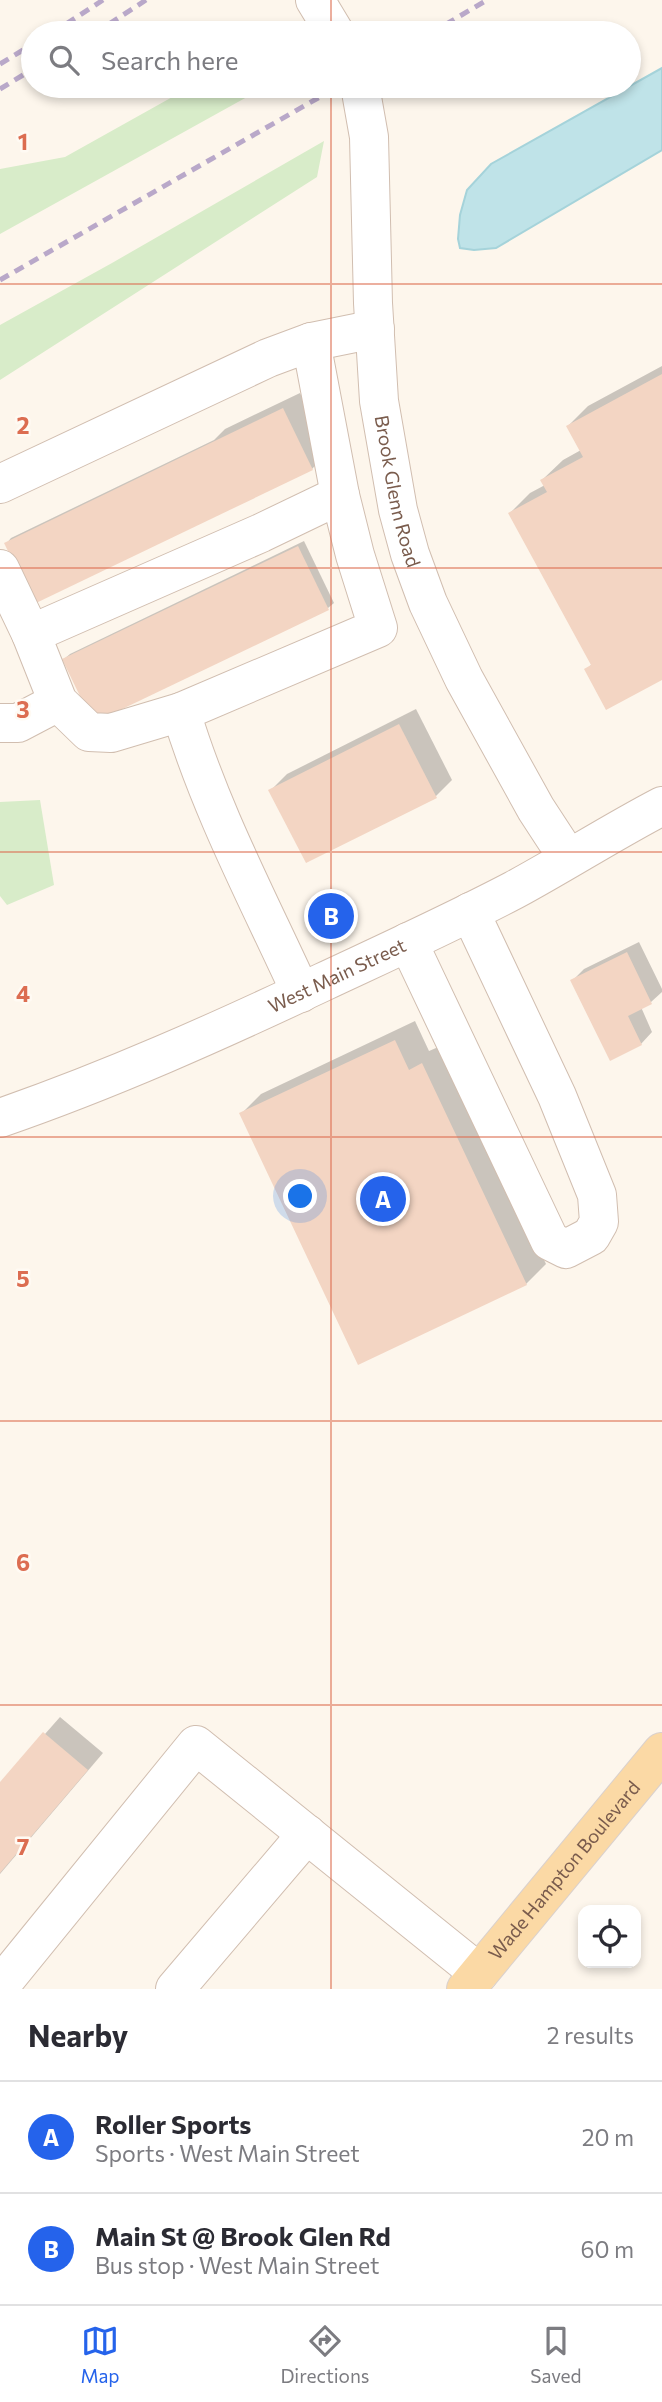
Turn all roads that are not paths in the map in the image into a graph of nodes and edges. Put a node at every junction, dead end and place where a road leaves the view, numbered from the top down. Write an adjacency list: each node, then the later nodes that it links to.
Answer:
1 (362, 98): 2 (street, Brook Glenn Road)
2 (375, 329): 3 (street); 7 (street, Brook Glenn Road)
3 (311, 342): 4 (street); 5 (street)
4 (0, 484)
5 (340, 495): 8 (street); 9 (street)
6 (0, 569): 9 (street)
7 (430, 609): 8 (street); 14 (street, Brook Glenn Road)
8 (378, 628): 11 (street)
9 (31, 634): 10 (street)
10 (58, 702): 11 (street); 12 (street)
11 (181, 712): 17 (street)
12 (0, 723)
13 (662, 806): 14 (street, West Main Street)
14 (568, 858): 15 (street, West Main Street)
15 (470, 912): 16 (street, West Main Street); 16 (street)
16 (408, 942): 17 (street, West Main Street)
17 (301, 993): 18 (street, West Main Street)
18 (0, 1118)
19 (662, 1752): 21 (main road, Wade Hampton Boulevard)
20 (307, 1834): 21 (street); 22 (street); 23 (street)
21 (473, 1981)
22 (0, 1986)
23 (175, 1989)

